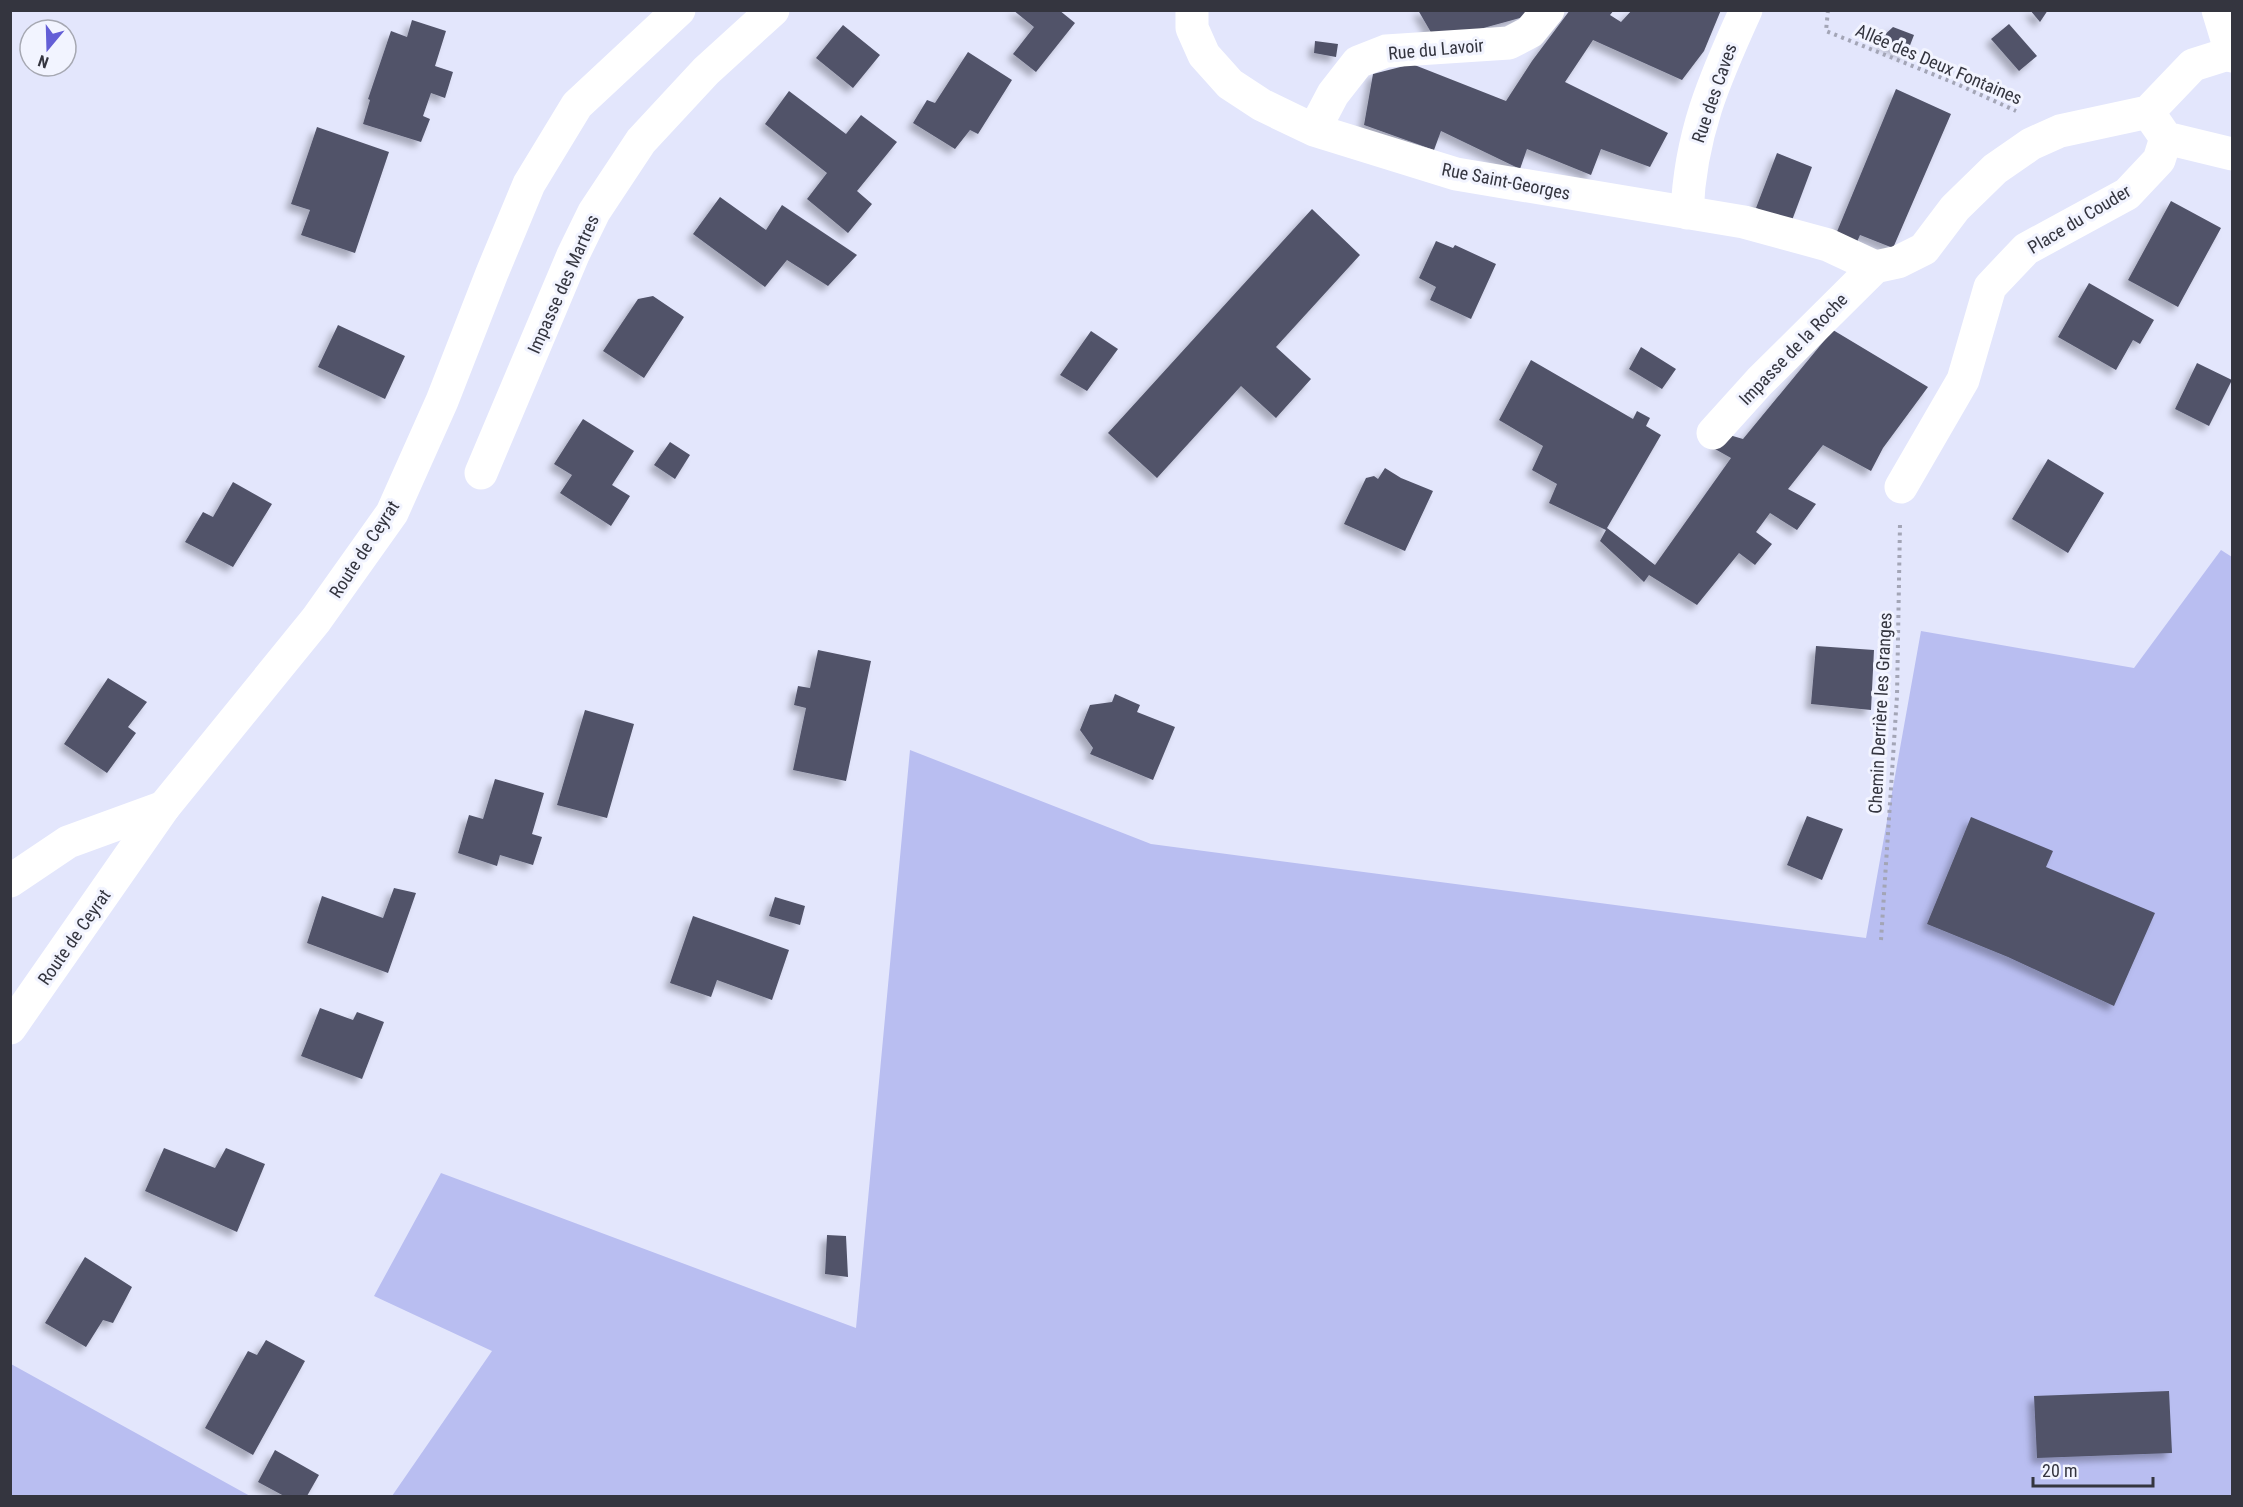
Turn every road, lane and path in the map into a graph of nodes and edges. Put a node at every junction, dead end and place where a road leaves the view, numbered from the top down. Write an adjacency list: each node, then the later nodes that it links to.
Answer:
1 (679, 10): 18 (street, Route de Ceyrat)
2 (773, 10): 16 (street, Impasse des Martres)
3 (1192, 10): 10 (street, Rue Saint-Georges)
4 (1548, 10): 10 (street, Rue du Lavoir)
5 (1746, 10): 13 (street, Rue des Caves)
6 (1828, 10): 11 (path, Allée des Deux Fontaines)
7 (2218, 10): 8 (street)
8 (2232, 54): 9 (street)
9 (2157, 125): 11 (street); 12 (street); 17 (street, Place du Couder)
10 (1314, 130): 13 (street, Rue Saint-Georges)
11 (2060, 131): 14 (street)
12 (2232, 154)
13 (1687, 213): 14 (street, Rue Saint-Georges)
14 (1875, 267): 15 (street, Impasse de la Roche)
15 (1713, 433)
16 (481, 473)
17 (1901, 487): 20 (path, Chemin Derrière les Granges)
18 (164, 807): 19 (street); 21 (street, Route de Ceyrat)
19 (10, 881)
20 (1881, 940)
21 (10, 1028)

